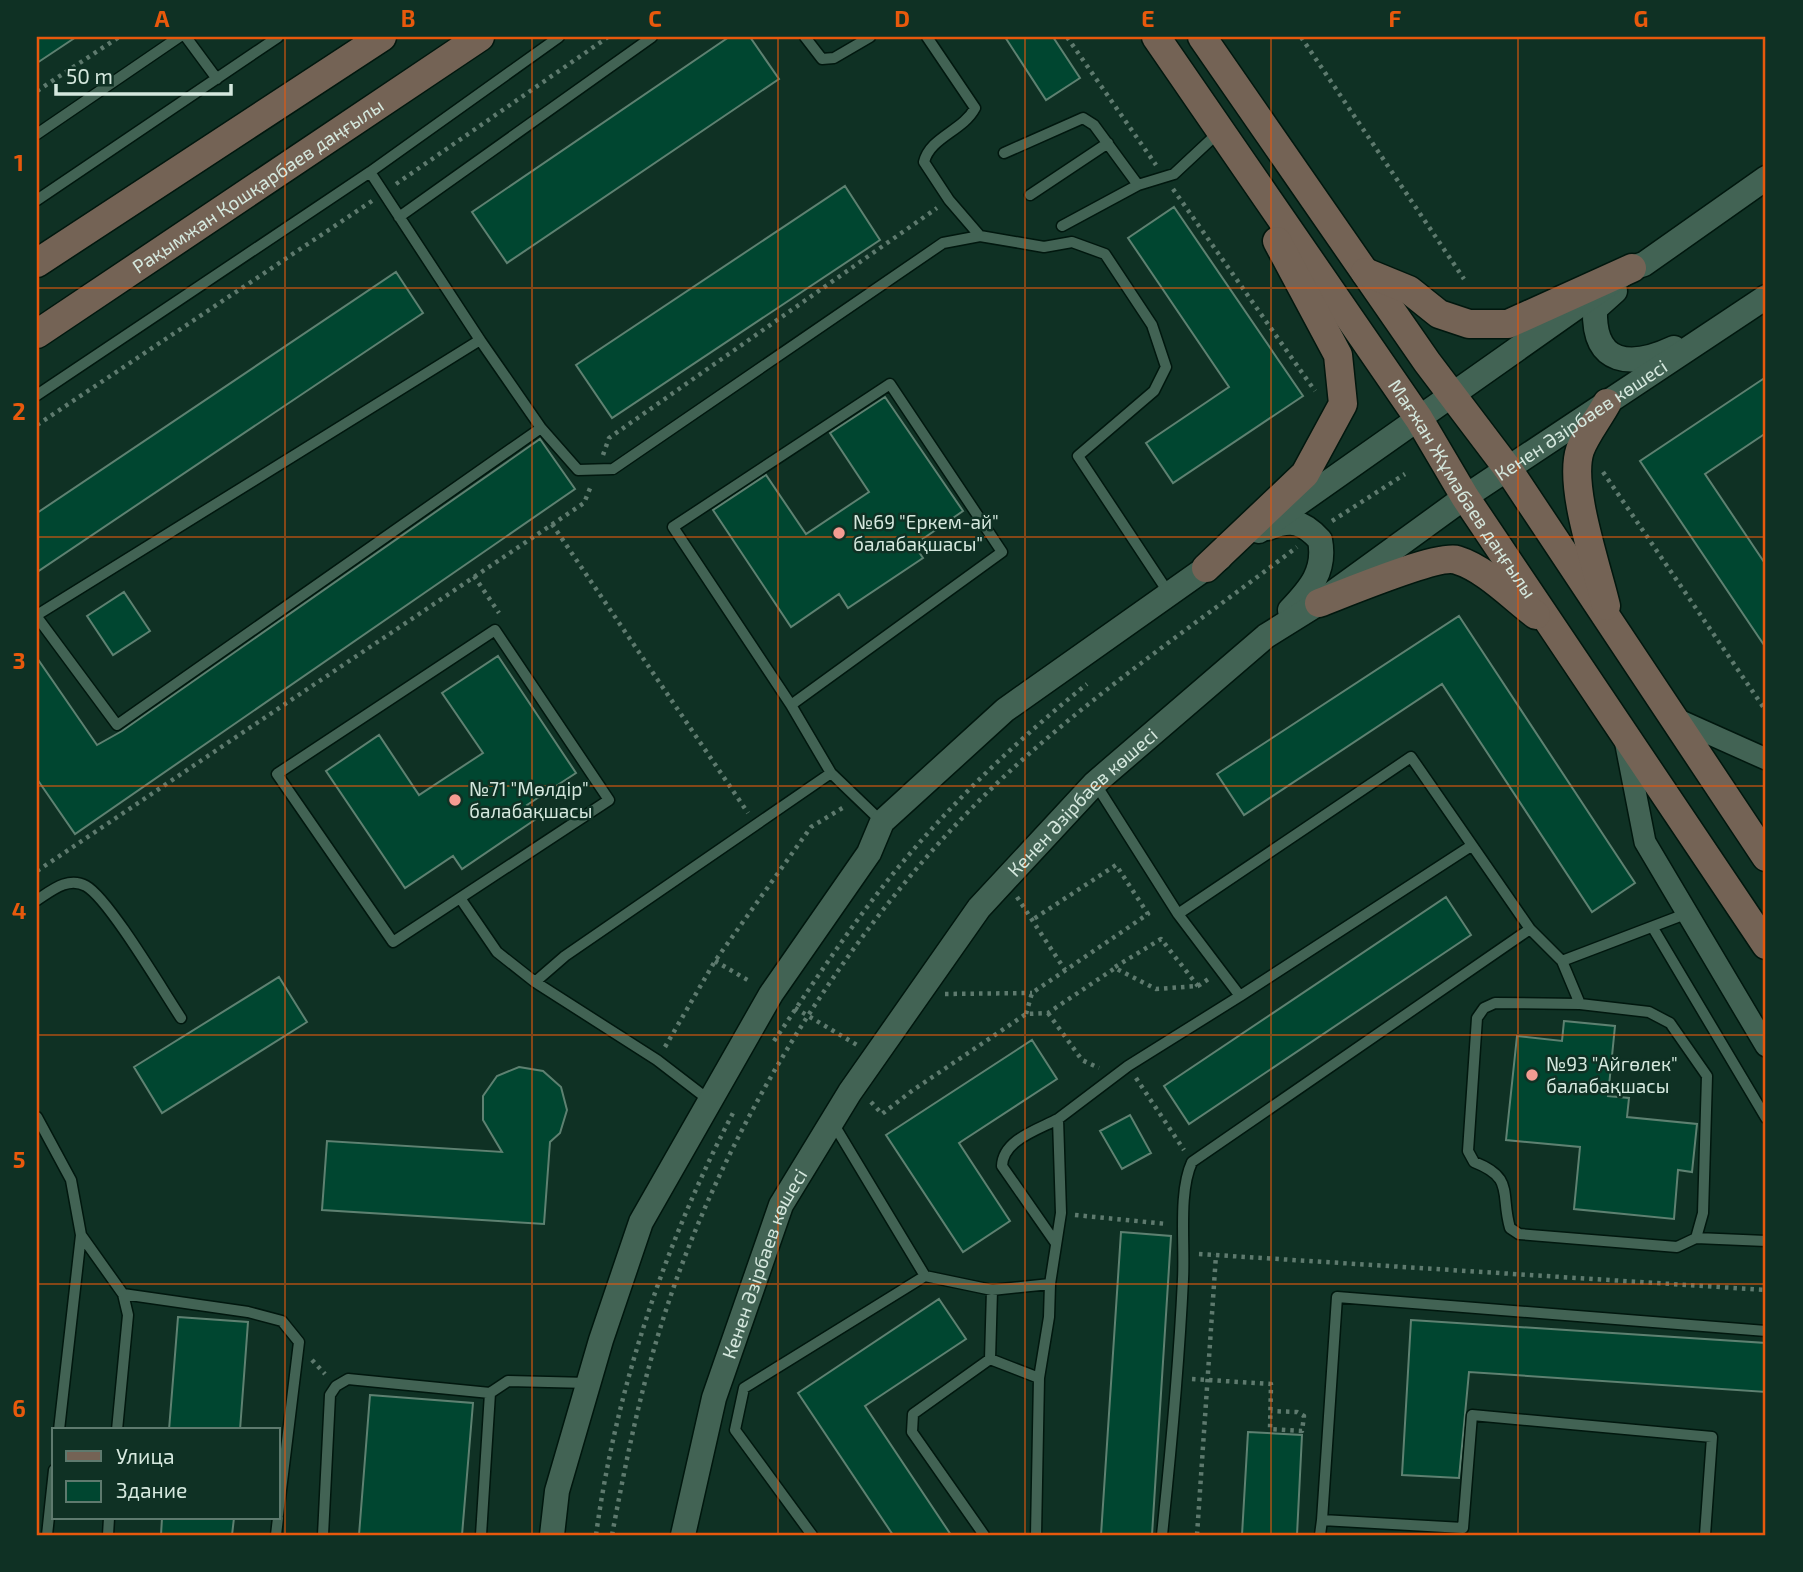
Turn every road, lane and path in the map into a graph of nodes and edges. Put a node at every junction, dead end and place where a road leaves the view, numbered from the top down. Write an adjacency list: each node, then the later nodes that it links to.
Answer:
1 (119, 37): 18 (path)
2 (179, 37): 19 (lane)
3 (186, 37): 17 (lane)
4 (278, 37): 17 (lane)
5 (382, 37): 34 (main road)
6 (480, 37): 40 (main road, Рақымжан Қошқарбаев даңғылы)
7 (559, 37): 23 (lane)
8 (608, 37): 27 (path)
9 (652, 37): 31 (lane)
10 (805, 37): 11 (lane)
11 (870, 37)
12 (927, 37): 30 (lane)
13 (1066, 37): 24 (path)
14 (1156, 37): 20 (main road, Мағжан Жұмабаев даңғылы)
15 (1202, 37): 36 (main road, Мағжан Жұмабаев даңғылы)
16 (1301, 37): 37 (path)
17 (217, 79): 29 (lane)
18 (37, 91)
19 (37, 134)
20 (1227, 140): 24 (lane); 46 (main road, Мағжан Жұмабаев даңғылы); 55 (main road)
21 (1108, 144): 22 (lane); 26 (lane); 28 (lane)
22 (1004, 153)
23 (370, 172): 27 (lane); 43 (lane)
24 (1164, 177): 26 (lane); 44 (path)
25 (1766, 178): 35 (street)
26 (1138, 185): 32 (lane)
27 (383, 193): 31 (lane); 47 (path)
28 (1030, 195)
29 (37, 200)
30 (949, 200): 33 (lane); 51 (path)
31 (399, 217): 41 (lane)
32 (1062, 226)
33 (980, 236): 51 (lane); 57 (lane)
34 (37, 263)
35 (1638, 266): 36 (main road); 39 (street); 42 (street)
36 (1365, 272): 42 (main road, Мағжан Жұмабаев даңғылы)
37 (1464, 279)
38 (1766, 297): 39 (street, Кенен Әзірбаев көшесі)
39 (1729, 322): 45 (street, Кенен Әзірбаев көшесі)
40 (37, 334)
41 (480, 340): 48 (lane); 59 (lane)
42 (1454, 394): 46 (street); 50 (main road, Мағжан Жұмабаев даңғылы)
43 (37, 395)
44 (1320, 397)
45 (1607, 402): 49 (main road); 50 (street, Кенен Әзірбаев көшесі)
46 (1419, 419): 52 (main road, Мағжан Жұмабаев даңғылы); 54 (street)
47 (37, 425)
48 (541, 428): 51 (lane); 59 (lane)
49 (1577, 468): 61 (main road); 66 (path)
50 (1508, 469): 52 (street, Кенен Әзірбаев көшесі); 61 (main road, Мағжан Жұмабаев даңғылы)
51 (597, 472): 53 (path)
52 (1465, 497): 58 (street, Кенен Әзірбаев көшесі); 64 (main road, Мағжан Жұмабаев даңғылы)
53 (552, 524): 56 (path); 74 (path)
54 (1254, 534): 55 (street); 62 (street)
55 (1206, 568): 57 (street)
56 (474, 576): 60 (path); 77 (path)
57 (1170, 595): 73 (street)
58 (1319, 603): 62 (street, Кенен Әзірбаев көшесі); 64 (main road)
59 (37, 616)
60 (505, 621)
61 (1611, 625): 67 (main road, Мағжан Жұмабаев даңғылы)
62 (1266, 636): 71 (street, Кенен Әзірбаев көшесі)
63 (1091, 680): 99 (path)
64 (1597, 692): 68 (main road, Мағжан Жұмабаев даңғылы)
65 (791, 705): 65 (lane); 70 (lane)
66 (1766, 711)
67 (1670, 717): 69 (street); 76 (main road, Мағжан Жұмабаев даңғылы)
68 (1623, 732): 81 (street); 86 (main road, Мағжан Жұмабаев даңғылы)
69 (1766, 759)
70 (831, 773): 72 (lane); 74 (lane)
71 (1095, 783): 82 (lane); 105 (street, Кенен Әзірбаев көшесі)
72 (857, 797): 73 (lane); 87 (path)
73 (882, 822): 95 (street)
74 (755, 825): 92 (lane)
75 (1471, 846): 82 (lane); 85 (lane); 97 (lane)
76 (1766, 857)
77 (37, 871)
78 (1015, 893): 83 (path)
79 (460, 898): 79 (lane); 92 (lane)
80 (37, 900): 102 (lane)
81 (1688, 913): 84 (lane); 103 (street)
82 (1178, 914): 91 (lane)
83 (1032, 920): 90 (path); 90 (path)
84 (1653, 928): 88 (lane); 112 (lane)
85 (1530, 929): 88 (lane); 116 (lane)
86 (1766, 945)
87 (715, 961): 95 (path); 106 (path)
88 (1562, 961): 98 (lane)
89 (1115, 968): 93 (path); 93 (path); 100 (path)
90 (1065, 970): 94 (path)
91 (1219, 972): 93 (path); 97 (lane)
92 (535, 982): 106 (lane)
93 (1198, 986)
94 (1032, 993): 96 (path); 101 (path)
95 (771, 994): 99 (path); 110 (street)
96 (939, 994)
97 (1240, 996): 107 (lane)
98 (1580, 1003): 120 (lane); 120 (lane)
99 (796, 1008): 104 (path); 105 (path)
100 (1048, 1013): 101 (path); 108 (path)
101 (1026, 1014): 109 (path)
102 (181, 1018)
103 (1766, 1046)
104 (768, 1052)
105 (874, 1056): 115 (street, Кенен Әзірбаев көшесі)
106 (657, 1060): 110 (lane)
107 (1128, 1066): 108 (lane); 116 (path)
108 (1115, 1076): 113 (lane)
109 (868, 1098)
110 (709, 1100): 136 (street)
111 (738, 1104): 151 (path)
112 (1766, 1118)
113 (1058, 1119): 117 (lane); 122 (lane)
114 (37, 1120): 119 (lane)
115 (832, 1121): 125 (lane); 139 (street, Кенен Әзірбаев көшесі)
116 (1192, 1162): 118 (lane)
117 (1061, 1213): 118 (path); 122 (lane)
118 (1185, 1225): 123 (lane)
119 (81, 1235): 129 (lane); 141 (lane)
120 (1696, 1238): 121 (lane)
121 (1766, 1241)
122 (1055, 1242): 126 (lane)
123 (1185, 1253): 124 (path); 133 (lane)
124 (1216, 1255): 128 (path); 135 (path)
125 (925, 1276): 127 (lane); 139 (lane)
126 (1050, 1284): 127 (lane); 134 (lane)
127 (992, 1290): 132 (lane)
128 (1766, 1290)
129 (123, 1294): 131 (lane); 142 (lane)
130 (1766, 1331): 145 (lane)
131 (299, 1342): 137 (path); 144 (lane)
132 (990, 1359): 134 (lane); 154 (lane)
133 (1178, 1377): 135 (path); 156 (lane)
134 (1039, 1378): 155 (lane)
135 (1207, 1380): 140 (path); 157 (path)
136 (589, 1383): 138 (lane); 150 (street)
137 (336, 1386): 138 (lane); 148 (lane)
138 (490, 1393): 149 (lane)
139 (727, 1404): 152 (street, Кенен Әзірбаев көшесі); 153 (lane)
140 (1271, 1411): 140 (path)
141 (59, 1428)
142 (117, 1428)
143 (52, 1489): 147 (lane)
144 (280, 1500)
145 (1322, 1520): 146 (lane); 158 (lane)
146 (1462, 1531): 159 (lane)
147 (47, 1535)
148 (323, 1535)
149 (481, 1535)
150 (552, 1535)
151 (596, 1535)
152 (683, 1535)
153 (812, 1535)
154 (984, 1535)
155 (1036, 1535)
156 (1162, 1535)
157 (1197, 1535)
158 (1320, 1535)
159 (1705, 1535)

